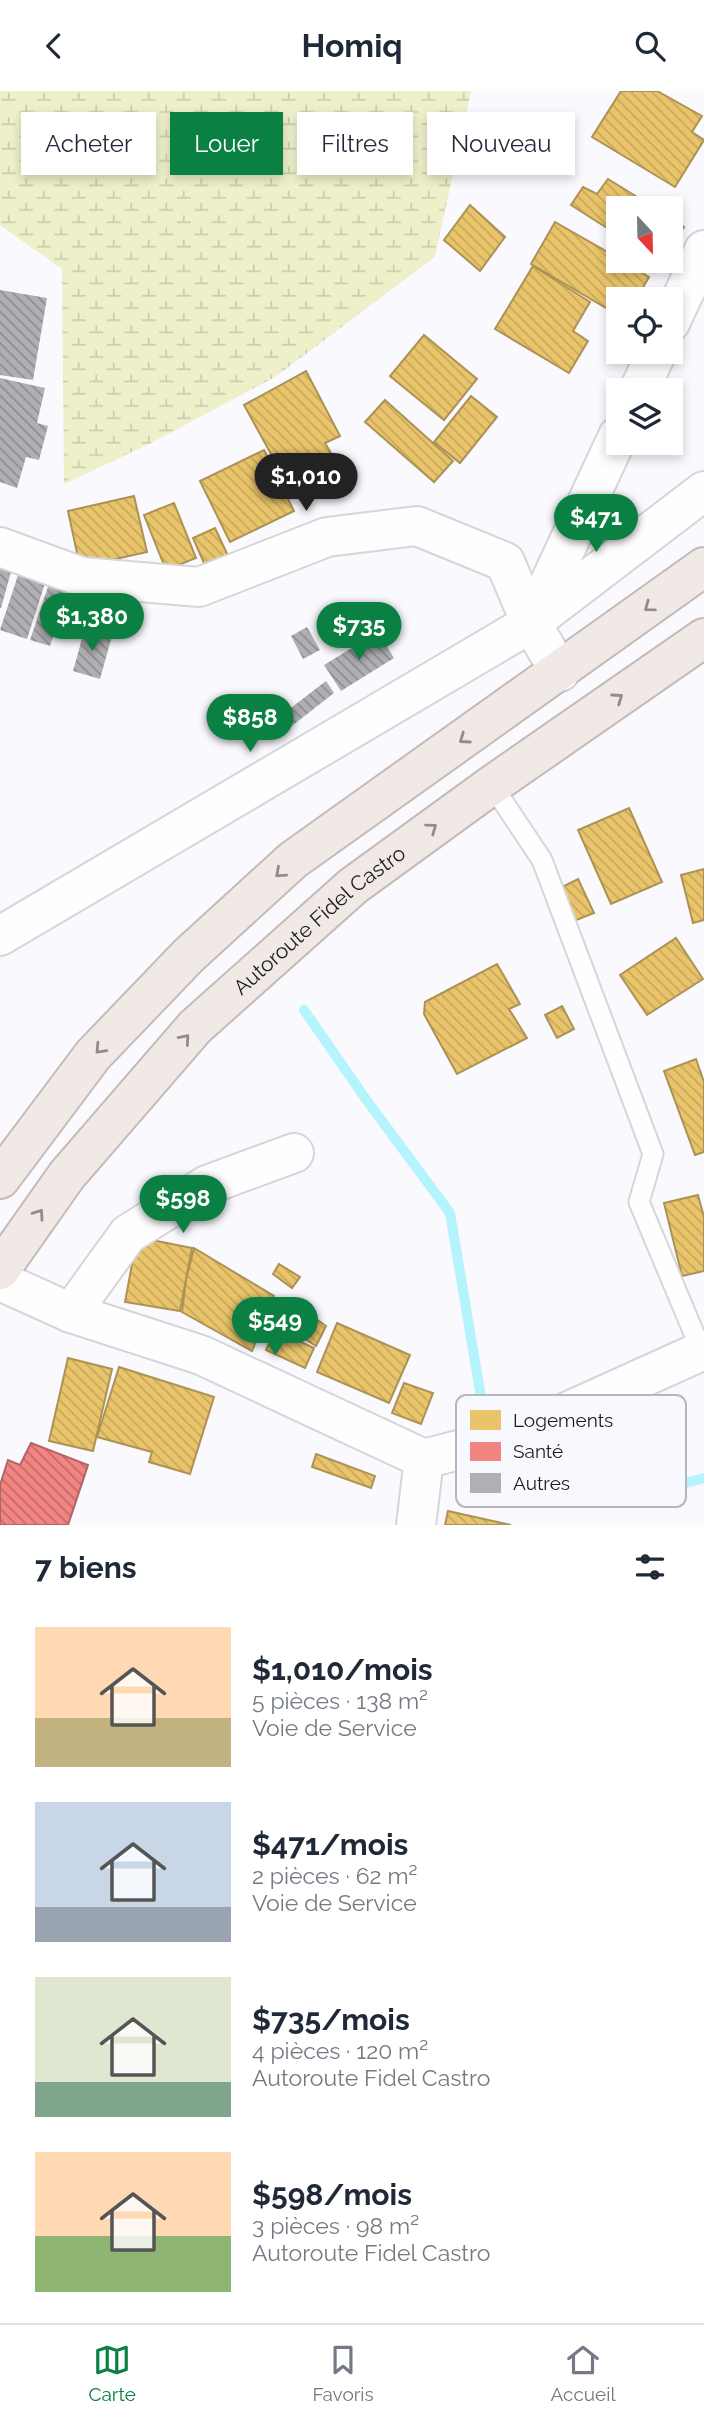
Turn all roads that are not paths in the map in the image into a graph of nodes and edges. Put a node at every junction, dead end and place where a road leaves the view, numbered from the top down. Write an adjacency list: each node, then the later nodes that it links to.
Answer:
1 (704, 250): 2 (street)
2 (683, 295)
3 (609, 455): 7 (street)
4 (704, 491): 7 (street)
5 (0, 547): 7 (street)
6 (704, 567): 9 (highway, one-way to 9)
7 (531, 623): 9 (street); 11 (street)
8 (704, 638): 10 (highway, Autoroute Fidel Castro, one-way to 8)
9 (560, 672): 13 (highway, one-way to 13)
10 (492, 785): 14 (highway, Autoroute Fidel Castro, one-way to 10); 17 (lane)
11 (0, 936)
12 (294, 1153): 16 (street)
13 (0, 1179)
14 (0, 1270)
15 (0, 1281): 16 (street)
16 (71, 1313): 20 (street)
17 (702, 1350): 18 (street)
18 (604, 1395)
19 (456, 1451): 20 (street)
20 (424, 1459): 21 (street)
21 (416, 1525)

